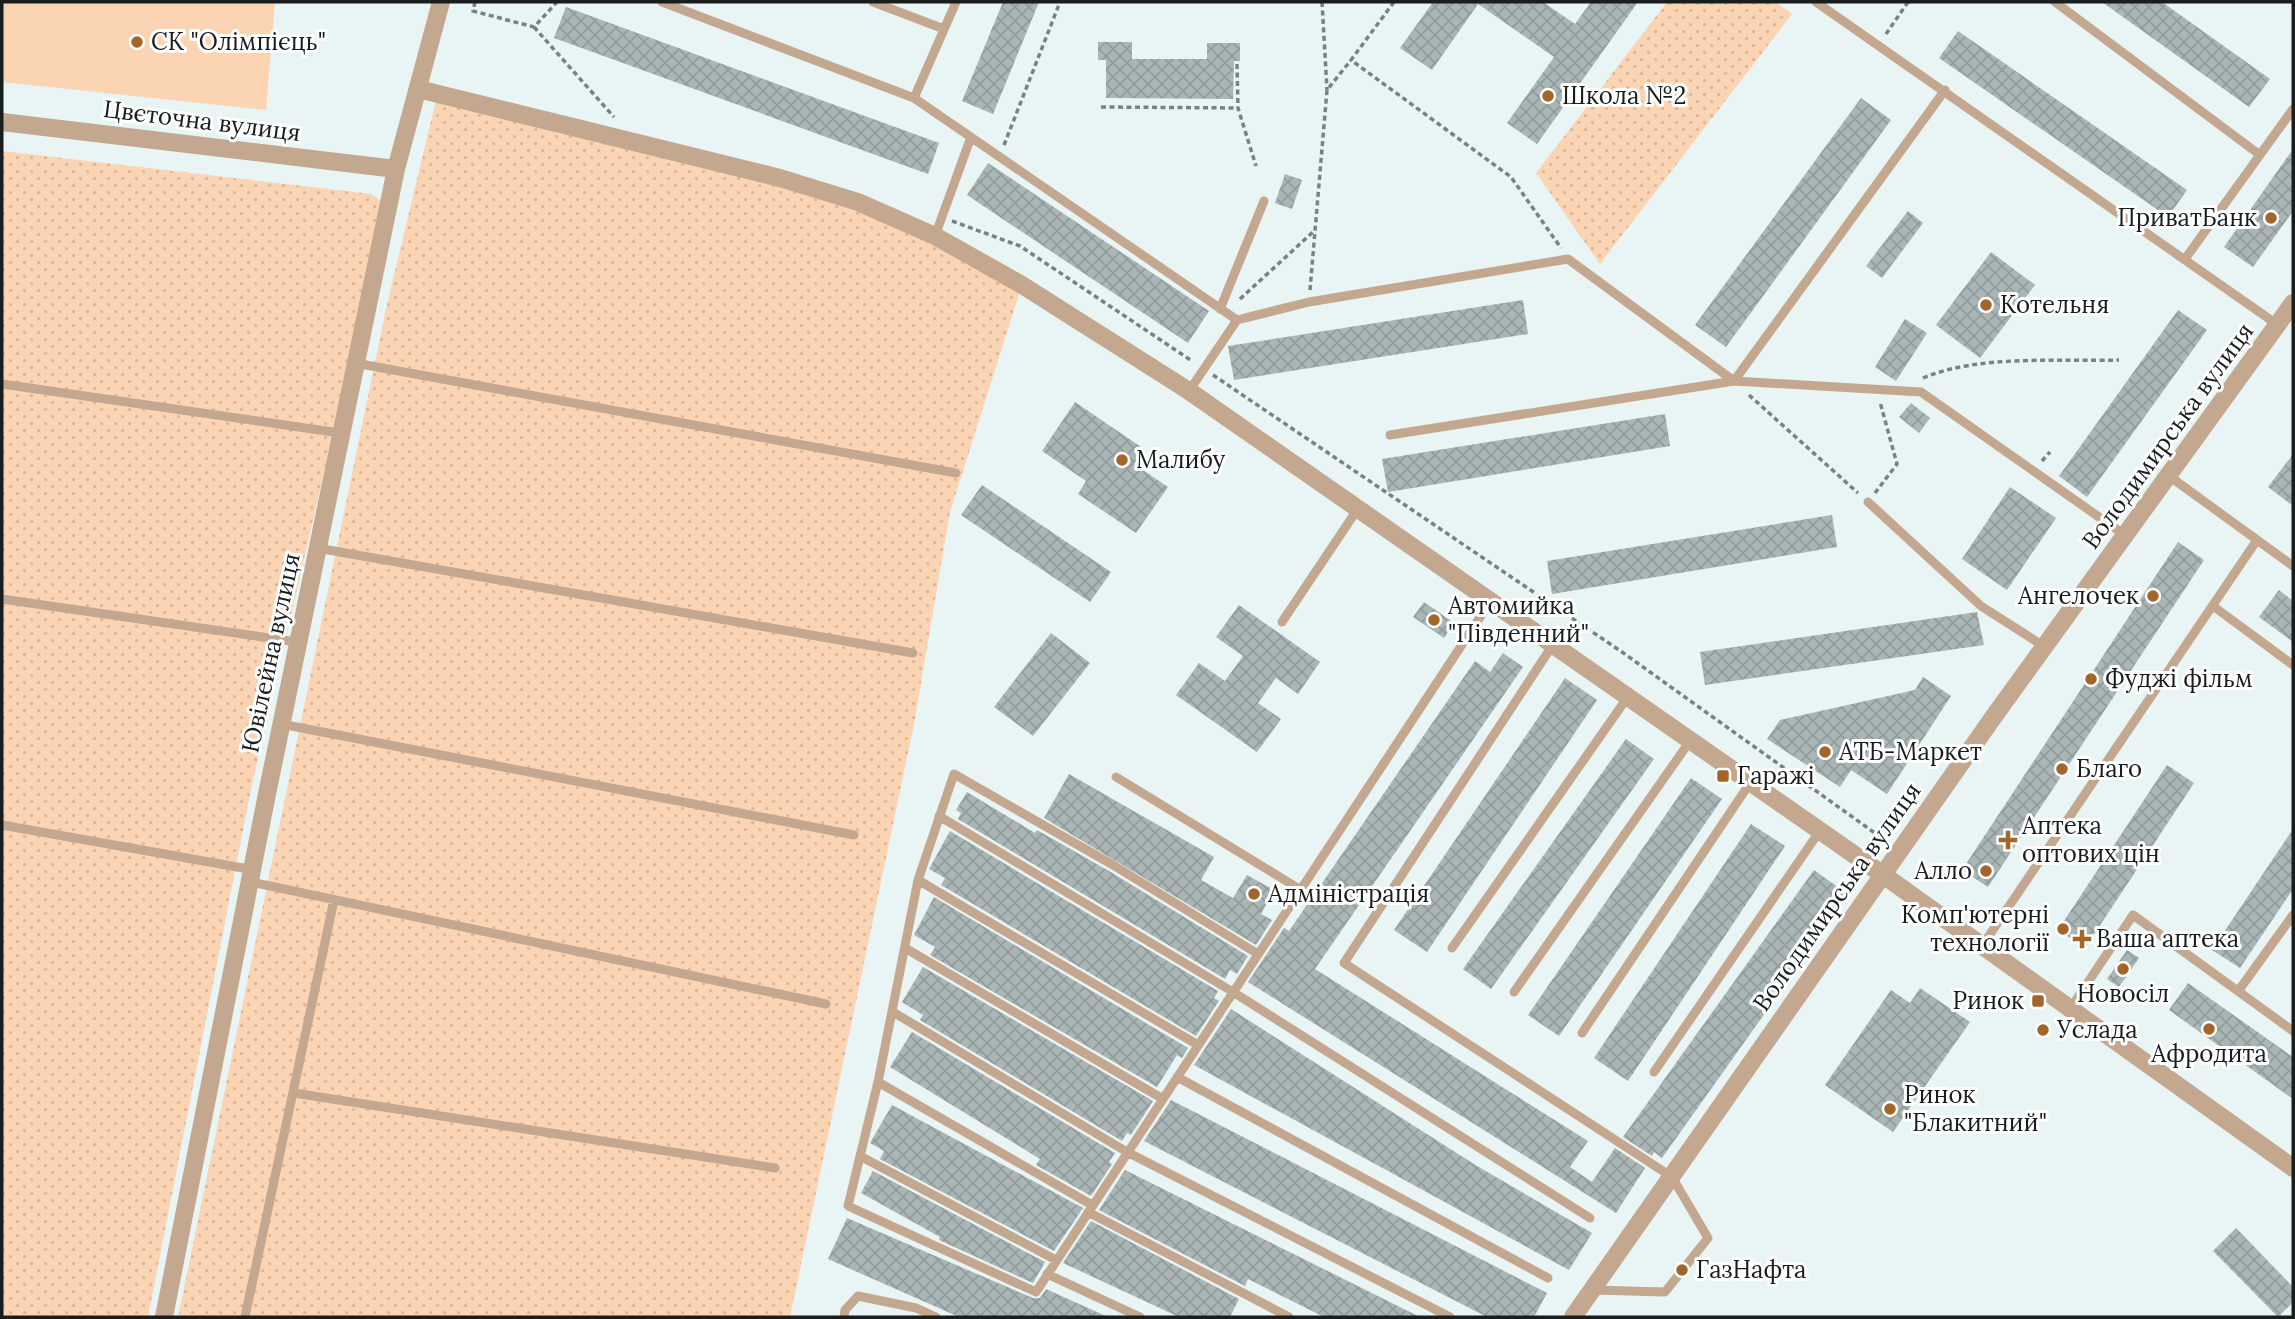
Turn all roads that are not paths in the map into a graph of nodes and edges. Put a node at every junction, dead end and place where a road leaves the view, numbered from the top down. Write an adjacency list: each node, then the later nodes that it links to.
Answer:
1 (441, 2): 8 (street, Ювілейна вулиця)
2 (662, 2): 10 (lane)
3 (873, 2): 7 (lane)
4 (956, 2): 7 (lane)
5 (1816, 2): 9 (lane)
6 (2055, 2): 14 (lane)
7 (944, 30): 10 (lane)
8 (418, 89): 15 (street, Ювілейна вулиця); 17 (street)
9 (1945, 90): 18 (lane); 24 (lane)
10 (914, 98): 13 (lane)
11 (2293, 109): 14 (lane)
12 (2, 122): 15 (street, Цвєточна вулиця)
13 (971, 138): 17 (lane); 20 (lane)
14 (2260, 155): 18 (lane)
15 (396, 169): 23 (street, Ювілейна вулиця)
16 (1264, 201): 20 (lane)
17 (935, 236): 26 (street)
18 (2185, 259): 22 (lane)
19 (2293, 303): 22 (street, Володимирська вулиця)
20 (1223, 310): 21 (lane)
21 (1237, 320): 24 (lane); 26 (lane)
22 (2278, 325): 30 (street, Володимирська вулиця)
23 (355, 363): 27 (street, Ювілейна вулиця); 29 (lane)
24 (1734, 381): 28 (lane); 33 (lane)
25 (2, 384): 27 (lane)
26 (1189, 391): 32 (street)
27 (340, 433): 35 (street, Ювілейна вулиця)
28 (1390, 435)
29 (957, 473)
30 (2169, 477): 33 (street, Володимирська вулиця); 34 (lane)
31 (1868, 502): 43 (lane)
32 (1357, 510): 38 (street); 40 (lane)
33 (2126, 536): 43 (street, Володимирська вулиця)
34 (2257, 540): 36 (lane); 39 (lane)
35 (317, 548): 41 (street, Ювілейна вулиця); 44 (lane)
36 (2293, 566)
37 (2, 599): 41 (lane)
38 (1490, 602): 42 (street); 58 (lane)
39 (2213, 606): 45 (lane); 61 (lane)
40 (1282, 622)
41 (298, 642): 47 (street, Ювілейна вулиця)
42 (1552, 646): 46 (street); 83 (lane)
43 (2045, 647): 55 (street, Володимирська вулиця)
44 (913, 653)
45 (2293, 665)
46 (1628, 698): 48 (street); 63 (lane)
47 (281, 724): 54 (lane); 56 (street, Ювілейна вулиця)
48 (1690, 741): 50 (street); 67 (lane)
49 (1116, 777): 58 (lane)
50 (1750, 783): 53 (street); 72 (lane)
51 (939, 816): 57 (lane); 64 (lane); 66 (lane)
52 (2, 825): 56 (lane)
53 (1819, 832): 55 (street); 74 (lane)
54 (854, 835)
55 (1882, 874): 61 (street); 83 (street, Володимирська вулиця)
56 (252, 876): 59 (lane); 90 (street, Ювілейна вулиця)
57 (918, 880): 62 (lane); 73 (lane)
58 (1300, 890): 64 (lane)
59 (334, 900): 68 (lane); 77 (lane)
60 (2293, 915): 65 (lane)
61 (1982, 946): 69 (street)
62 (905, 948): 70 (lane); 78 (lane)
63 (1452, 948)
64 (1258, 954): 66 (lane)
65 (2239, 990): 69 (lane); 71 (lane)
66 (1233, 992): 73 (lane); 85 (lane)
67 (1514, 992)
68 (826, 1004)
69 (2070, 1009): 82 (street)
70 (893, 1012): 76 (lane); 79 (lane)
71 (2293, 1031)
72 (1582, 1033)
73 (1198, 1045): 75 (lane)
74 (1654, 1072)
75 (1177, 1077): 78 (lane); 88 (lane)
76 (878, 1082): 80 (lane); 84 (lane)
77 (294, 1093): 81 (lane); 91 (lane)
78 (1163, 1099): 79 (lane)
79 (1127, 1152): 84 (lane); 96 (lane)
80 (860, 1156): 86 (lane); 87 (lane)
81 (775, 1168)
82 (2293, 1168)
83 (1672, 1177): 89 (street, Володимирська вулиця); 89 (lane)
84 (1090, 1209): 86 (lane); 95 (lane)
85 (1590, 1218)
86 (1056, 1260): 87 (lane)
87 (1047, 1274): 94 (lane)
88 (1548, 1278)
89 (1592, 1290): 97 (street, Володимирська вулиця)
90 (164, 1317)
91 (245, 1317)
92 (844, 1317): 93 (lane)
93 (936, 1317)
94 (1140, 1317)
95 (1289, 1317)
96 (1450, 1317)
97 (1573, 1317)

